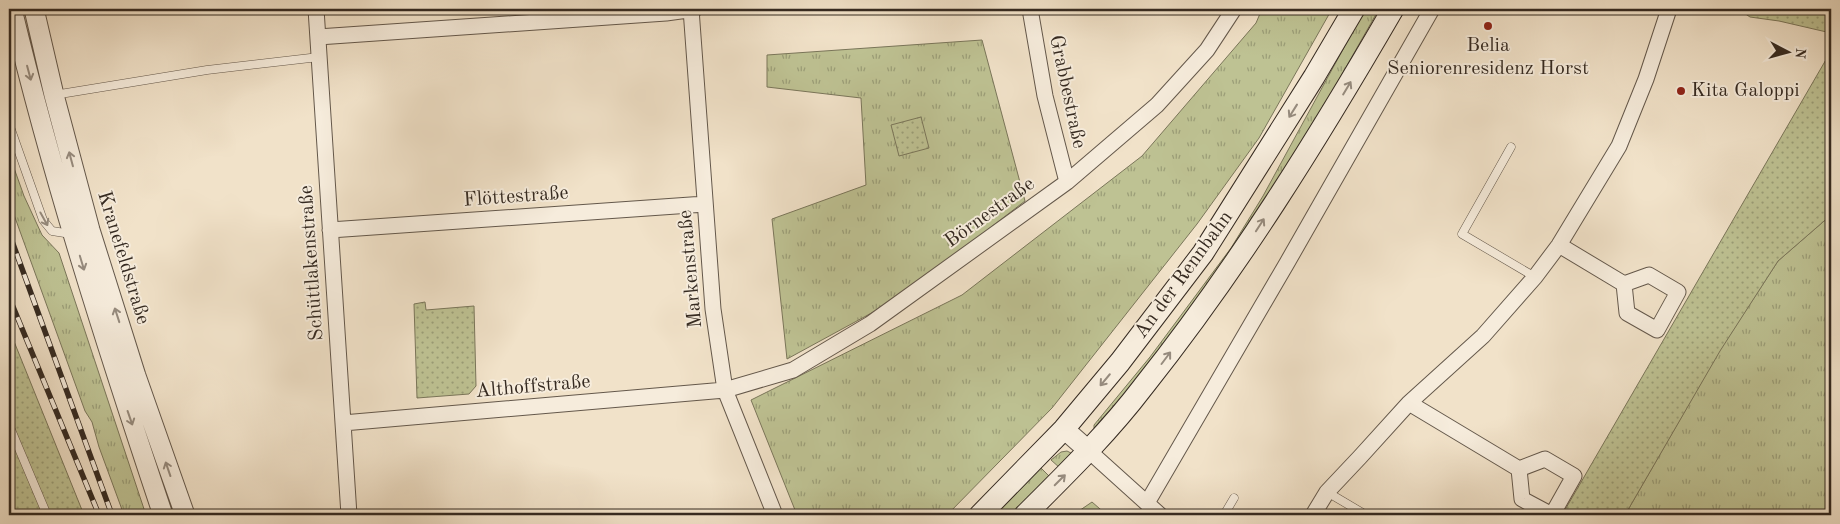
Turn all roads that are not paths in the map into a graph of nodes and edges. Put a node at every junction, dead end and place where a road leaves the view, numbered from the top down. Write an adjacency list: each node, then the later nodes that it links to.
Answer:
1 (12, 9): 19 (street, Kranefeldstraße, one-way to 19)
2 (34, 9): 13 (street, Kranefeldstraße)
3 (316, 9): 11 (street, Schüttlakenstraße)
4 (693, 9): 11 (street); 17 (street, Markenstraße)
5 (1030, 9): 16 (street, Grabbestraße)
6 (1234, 9): 16 (street, Börnestraße)
7 (1354, 9): 27 (main road, An der Rennbahn, one-way to 27)
8 (1393, 9): 28 (main road, An der Rennbahn, one-way to 8)
9 (1432, 9): 32 (street)
10 (1669, 9): 20 (street)
11 (318, 37): 12 (street, Schüttlakenstraße)
12 (319, 57): 13 (lane); 18 (street, Schüttlakenstraße)
13 (54, 95): 35 (street, Kranefeldstraße, one-way to 13)
14 (9, 124): 19 (lane, one-way to 19)
15 (1512, 147): 21 (lane)
16 (1067, 182): 23 (street, Börnestraße)
17 (705, 204): 18 (street, Flöttestraße); 23 (street, Markenstraße)
18 (330, 230): 25 (street, Schüttlakenstraße)
19 (73, 234): 34 (street, Kranefeldstraße, one-way to 34)
20 (1559, 245): 21 (street); 22 (street)
21 (1535, 277): 24 (street)
22 (1624, 284)
23 (726, 390): 25 (street, Althoffstraße); 37 (street, Markenstraße)
24 (1409, 403): 29 (street); 30 (street)
25 (343, 423): 36 (street, Schüttlakenstraße)
26 (9, 425): 33 (lane)
27 (1064, 429): 28 (street); 38 (main road, An der Rennbahn)
28 (1088, 451): 32 (street); 39 (main road, An der Rennbahn, one-way to 28)
29 (1519, 470)
30 (1328, 492): 42 (street); 43 (lane)
31 (1234, 498): 41 (lane)
32 (1147, 503): 40 (street)
33 (47, 515)
34 (163, 515)
35 (185, 515)
36 (349, 515)
37 (775, 515)
38 (980, 515)
39 (1026, 515)
40 (1160, 515)
41 (1224, 515)
42 (1314, 515)
43 (1366, 515)

